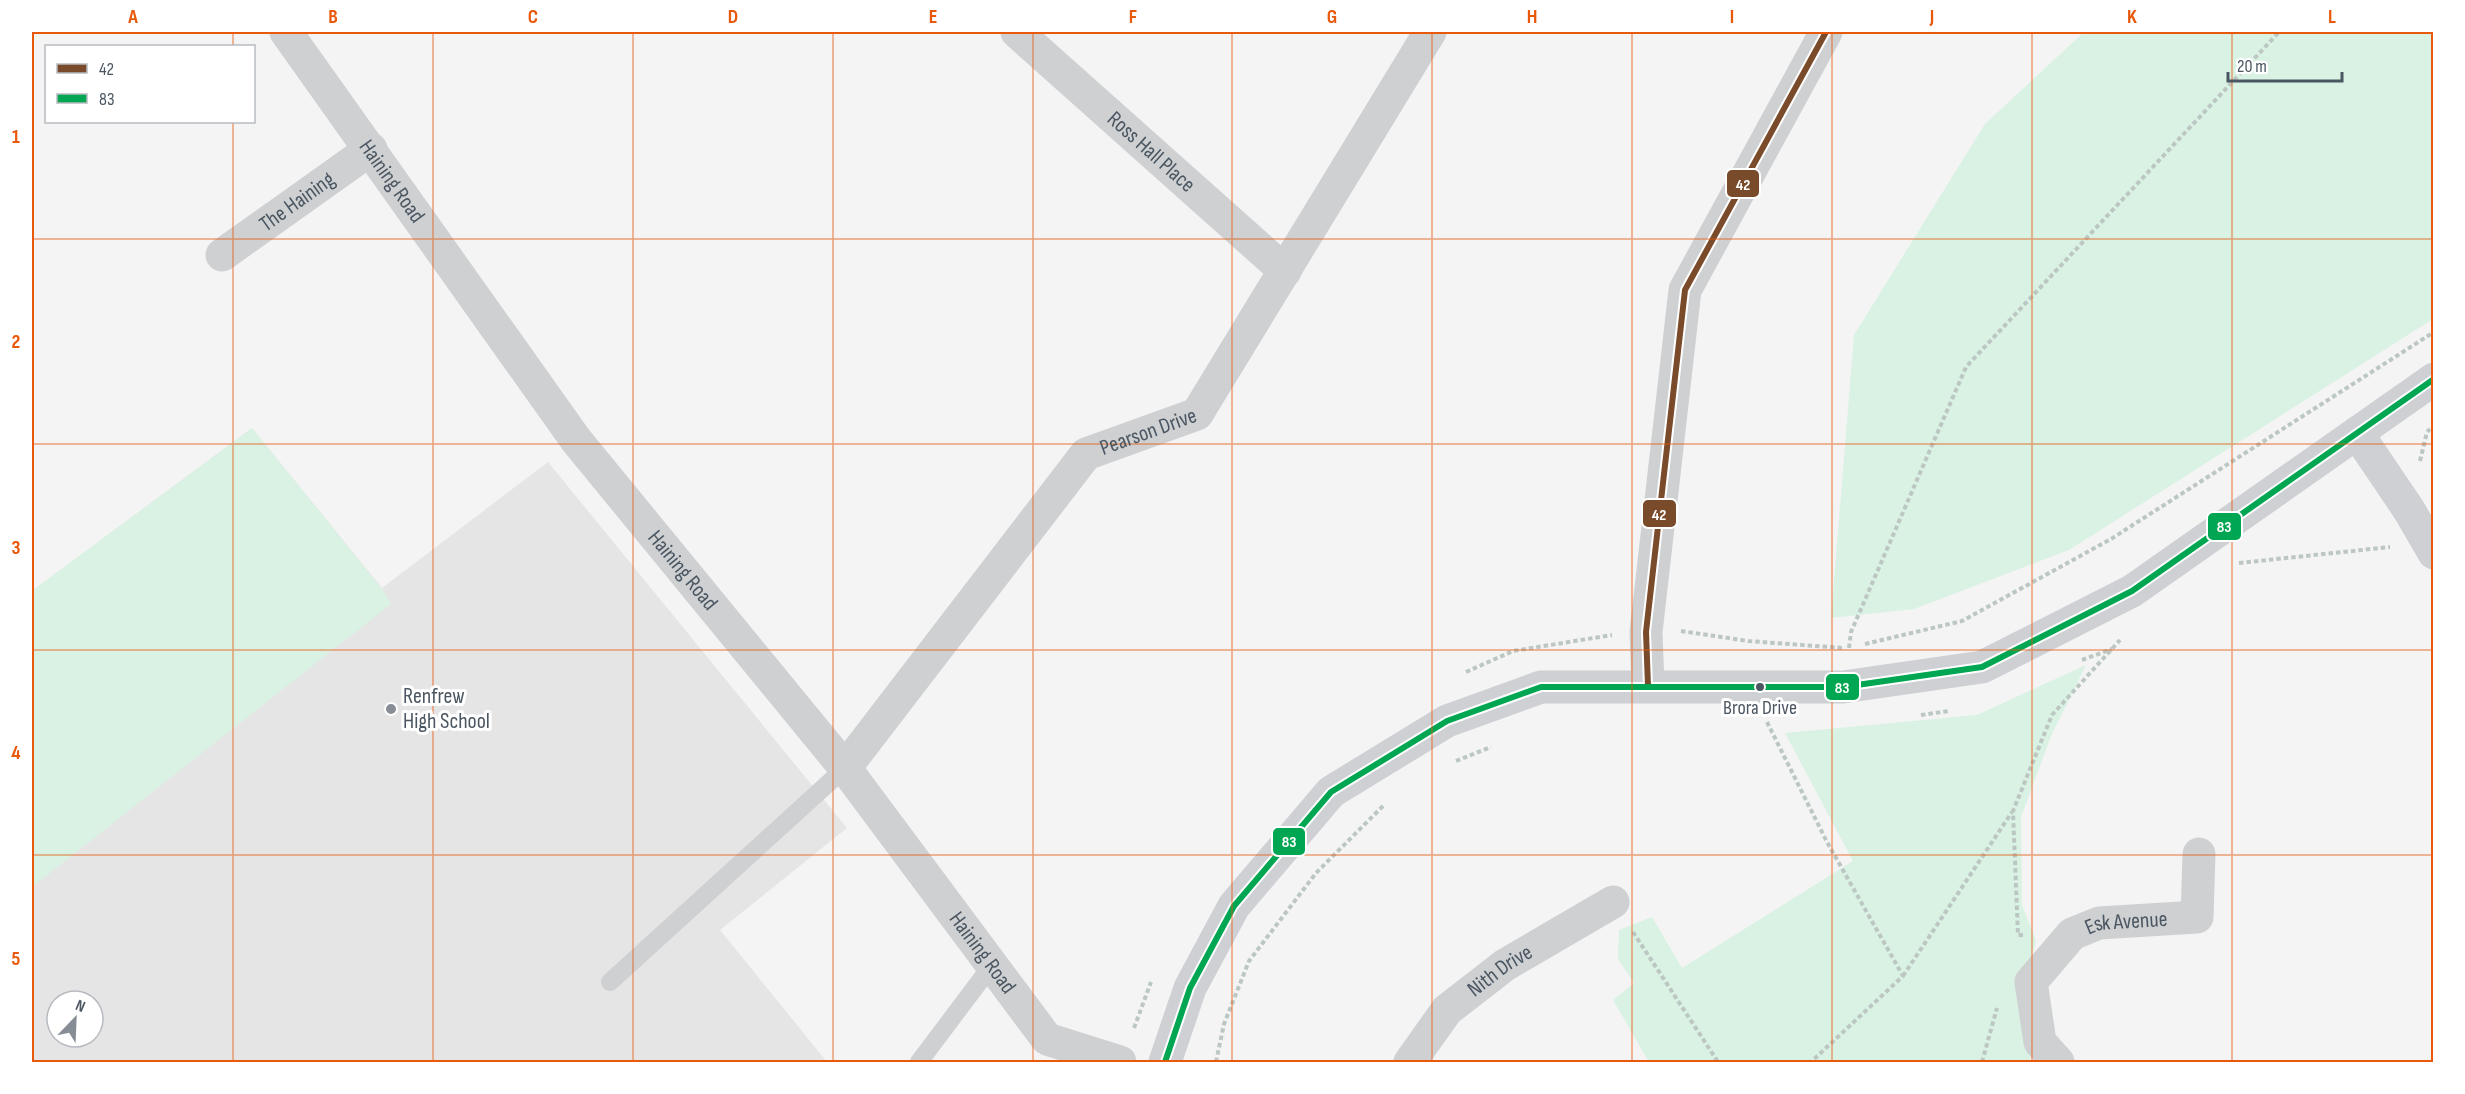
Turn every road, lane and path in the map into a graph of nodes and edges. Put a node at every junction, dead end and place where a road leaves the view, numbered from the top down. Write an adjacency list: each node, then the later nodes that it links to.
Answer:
1 (286, 32): 6 (street, Haining Road)
2 (1017, 32): 8 (street, Ross Hall Place)
3 (1430, 32): 8 (street, Pearson Drive)
4 (1826, 32): 18 (street)
5 (2279, 32): 15 (path)
6 (371, 149): 7 (street, The Haining); 24 (street, Haining Road)
7 (222, 255)
8 (1285, 271): 24 (street, Pearson Drive)
9 (2433, 379): 10 (street)
10 (2357, 433): 11 (street); 14 (street)
11 (2409, 510): 12 (street); 13 (path)
12 (2433, 553)
13 (2230, 568)
14 (2132, 591): 16 (path); 18 (street)
15 (1849, 648)
16 (2112, 648): 17 (path); 26 (path)
17 (2080, 661)
18 (1648, 686): 35 (street)
19 (1951, 710): 20 (path)
20 (1918, 716)
21 (1775, 720): 31 (path)
22 (1493, 746): 23 (path)
23 (1450, 764)
24 (845, 768): 30 (street, Haining Road); 32 (lane)
25 (1391, 798): 36 (path)
26 (2013, 811): 29 (path); 31 (path)
27 (2199, 854): 29 (street, Esk Avenue)
28 (1613, 902): 37 (street, Nith Drive); 38 (path)
29 (2072, 934): 40 (street, Esk Avenue)
30 (992, 965): 33 (lane); 34 (street, Haining Road)
31 (1903, 976): 39 (path)
32 (610, 982)
33 (919, 1062)
34 (1120, 1062)
35 (1166, 1062)
36 (1216, 1062)
37 (1410, 1062)
38 (1718, 1062)
39 (1811, 1062)
40 (2058, 1062)

